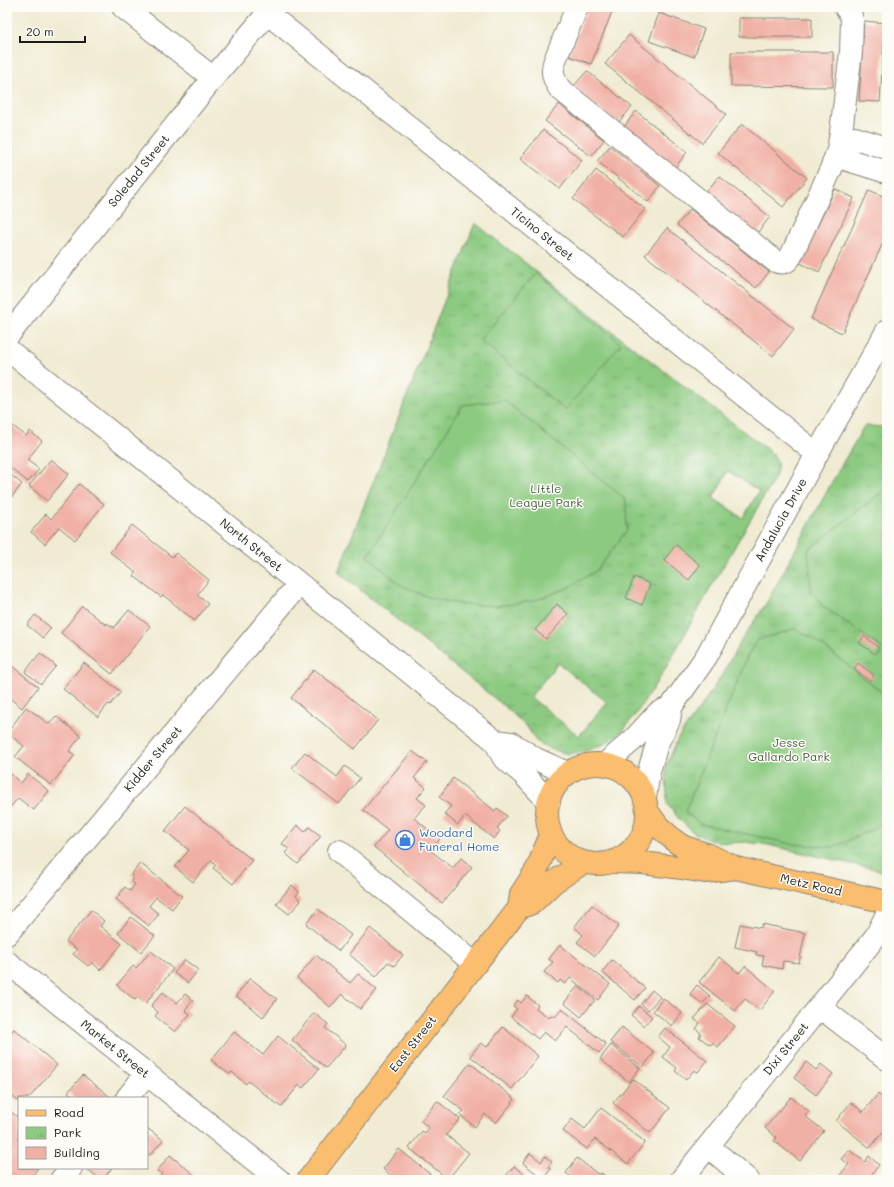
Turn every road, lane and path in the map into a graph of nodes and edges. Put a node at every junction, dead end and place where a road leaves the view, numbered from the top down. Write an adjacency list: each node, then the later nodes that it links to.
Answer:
1 (123, 7): 5 (street)
2 (577, 7): 6 (street)
3 (845, 7): 6 (street)
4 (270, 10): 5 (street, Soledad Street); 12 (street, Ticino Street)
5 (213, 78): 10 (street, Soledad Street)
6 (842, 146): 7 (street); 8 (street)
7 (887, 148)
8 (887, 172)
9 (887, 331): 12 (street, Andalucia Drive)
10 (7, 337)
11 (7, 349): 13 (street, North Street)
12 (817, 454): 14 (street, Andalucia Drive)
13 (299, 584): 15 (street, North Street); 28 (street, Kidder Street)
14 (671, 707): 16 (street, Andalucia Drive); 19 (street, Andalucia Drive)
15 (495, 741): 17 (street, North Street); 18 (street, North Street)
16 (605, 764): 17 (main road); 19 (main road)
17 (567, 773): 18 (main road)
18 (549, 802): 20 (main road)
19 (646, 805): 23 (main road); 24 (main road, Metz Road)
20 (551, 834): 22 (main road); 26 (main road, East Street)
21 (339, 851): 30 (street)
22 (584, 862): 23 (main road); 26 (main road, East Street)
23 (613, 862): 24 (main road, Metz Road)
24 (736, 868): 25 (main road, Metz Road)
25 (887, 902)
26 (518, 908): 30 (main road, East Street)
27 (887, 914): 31 (street, Dixi Street)
28 (7, 934)
29 (7, 962): 33 (street, Market Street)
30 (474, 964): 39 (main road, East Street)
31 (820, 1007): 32 (street); 35 (street, Dixi Street)
32 (887, 1059)
33 (146, 1074): 34 (street); 38 (street, Market Street)
34 (128, 1097)
35 (708, 1146): 40 (street, Dixi Street); 41 (street)
36 (70, 1169): 37 (street)
37 (62, 1180)
38 (280, 1180)
39 (308, 1180)
40 (681, 1180)
41 (748, 1180)

